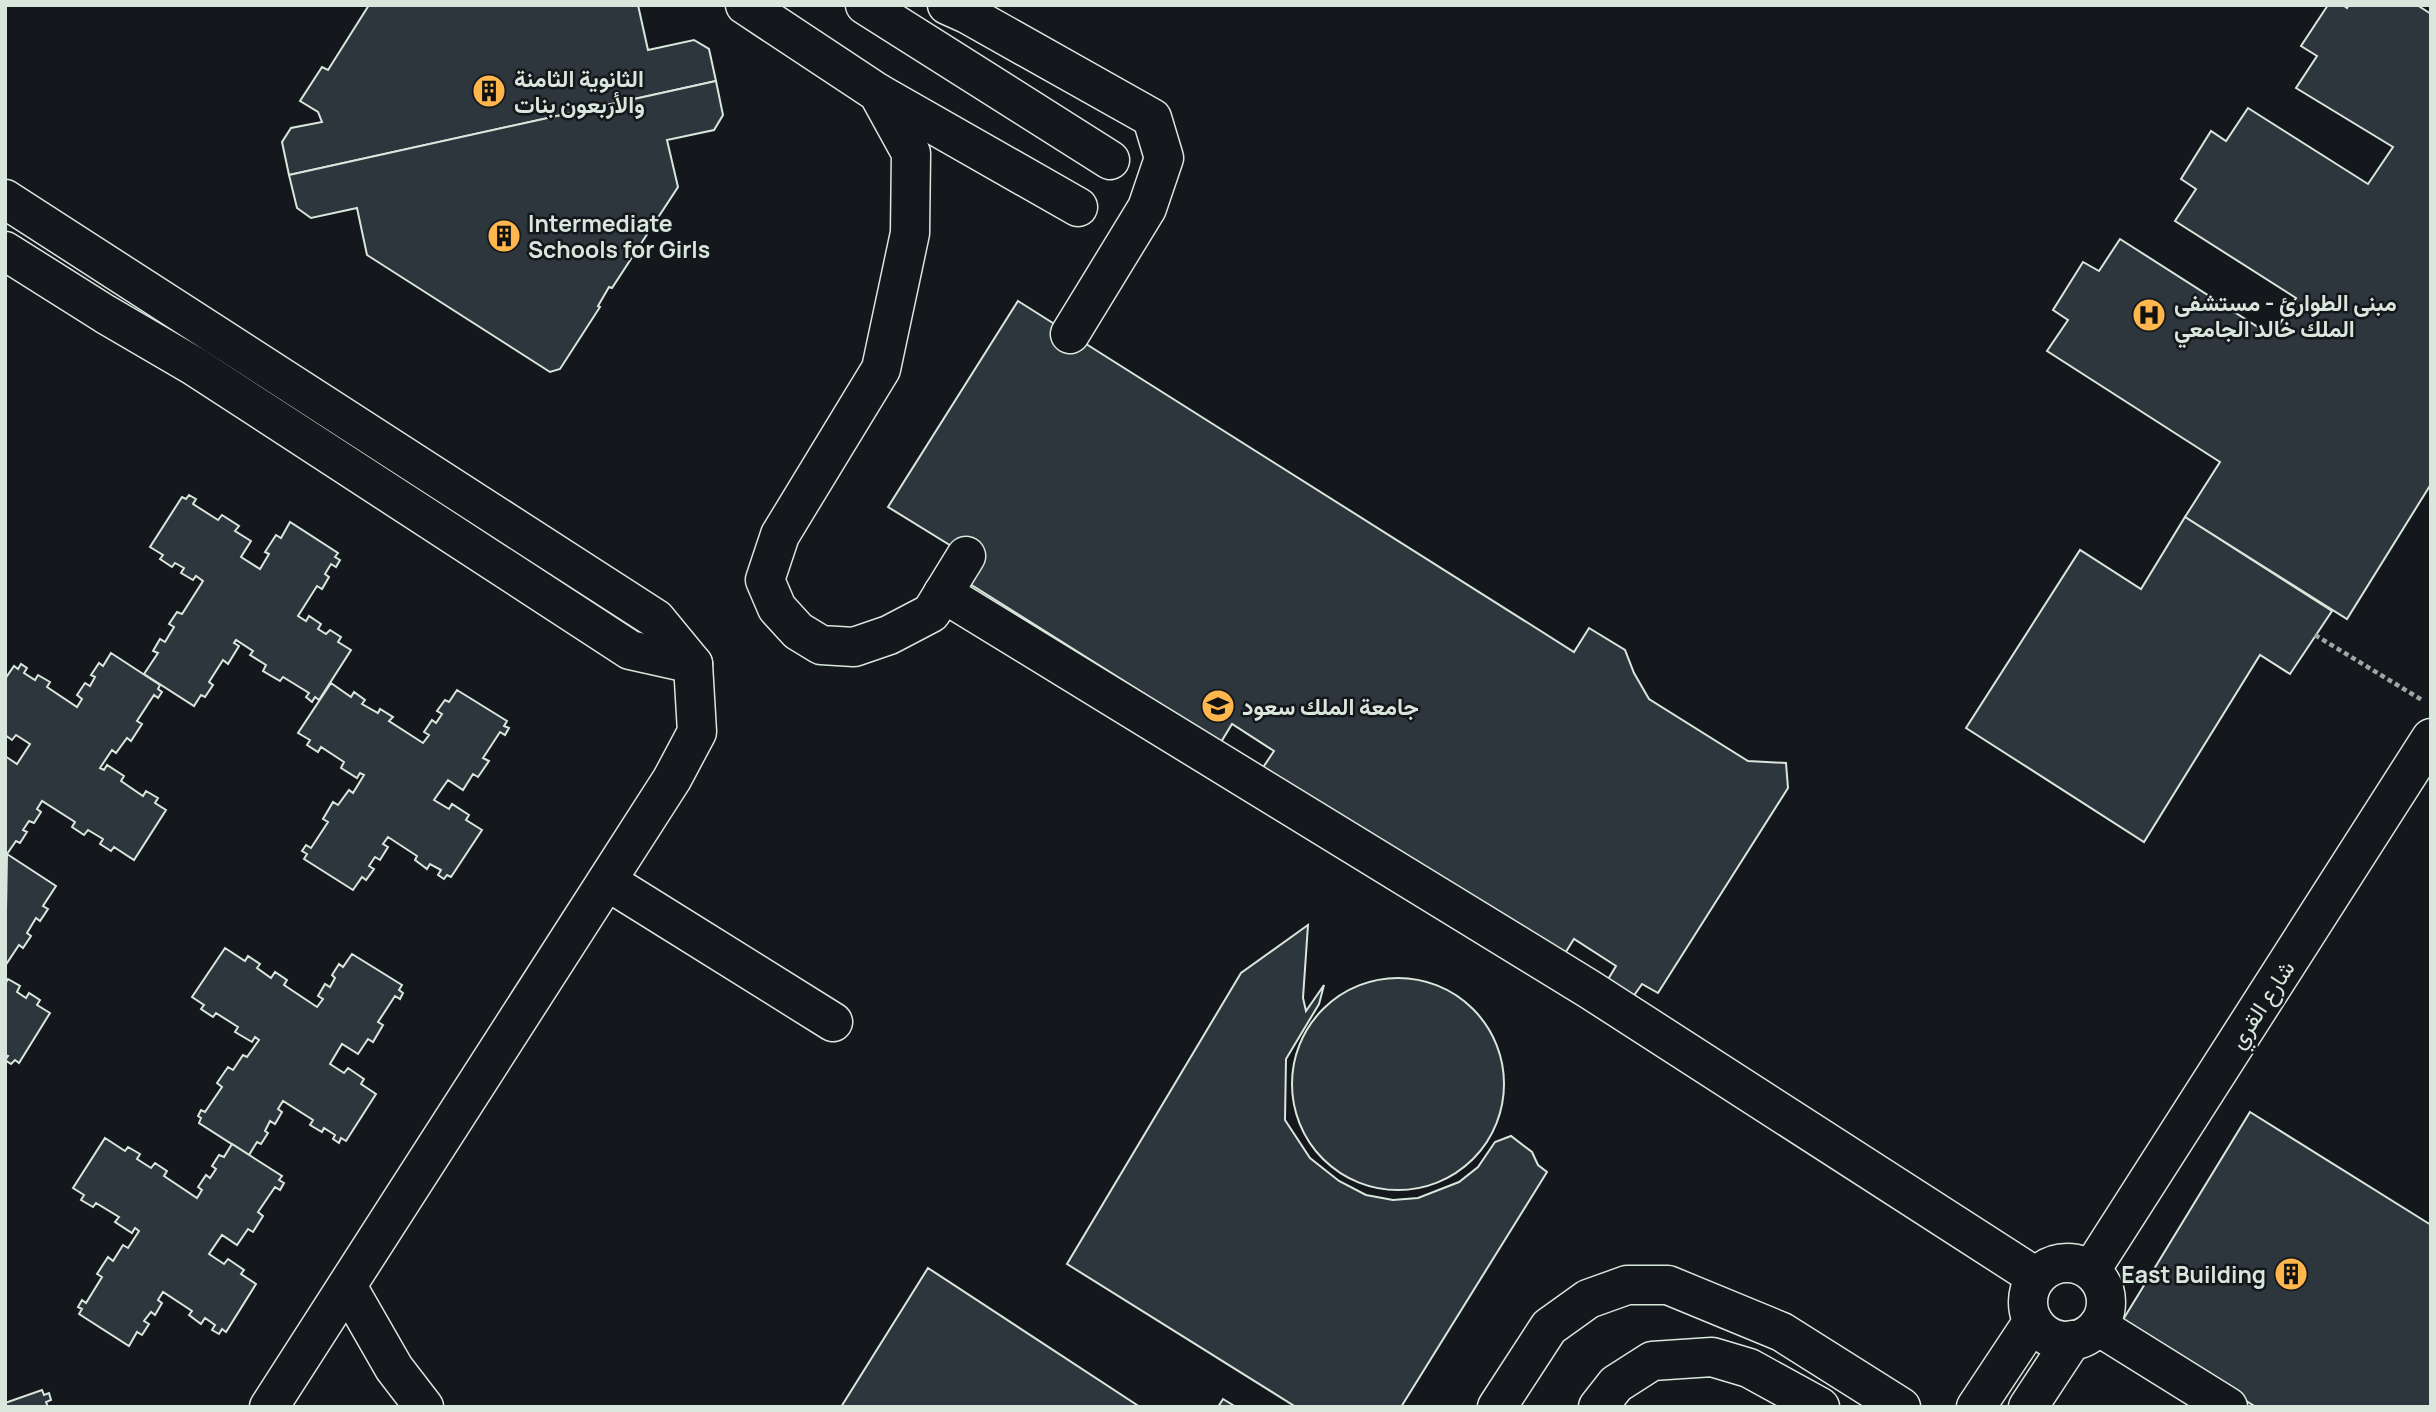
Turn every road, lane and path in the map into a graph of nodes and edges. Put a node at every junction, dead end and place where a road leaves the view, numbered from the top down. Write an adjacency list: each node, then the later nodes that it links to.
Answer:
1 (745, 5): 4 (street)
2 (865, 5): 5 (street)
3 (947, 5): 9 (street)
4 (878, 93): 7 (street); 11 (street)
5 (1110, 160)
6 (5, 199): 13 (street)
7 (1077, 207)
8 (5, 251): 13 (street)
9 (1070, 334)
10 (966, 556): 11 (street)
11 (943, 593): 19 (street)
12 (2315, 635): 14 (path)
13 (693, 664): 16 (street)
14 (2431, 705)
15 (2431, 738): 18 (street, شارع القري)
16 (607, 881): 17 (street); 20 (street)
17 (833, 1022)
18 (2091, 1270): 19 (street); 23 (street)
19 (2036, 1278): 22 (street)
20 (347, 1286): 25 (street); 26 (street)
21 (1725, 1310): 24 (street); 27 (street); 30 (street)
22 (2033, 1321): 23 (street); 31 (street)
23 (2085, 1333): 32 (street); 33 (street)
24 (1712, 1357): 28 (street); 29 (street)
25 (270, 1407)
26 (424, 1407)
27 (1497, 1407)
28 (1598, 1407)
29 (1820, 1407)
30 (1901, 1407)
31 (1976, 1407)
32 (2028, 1407)
33 (2228, 1407)

